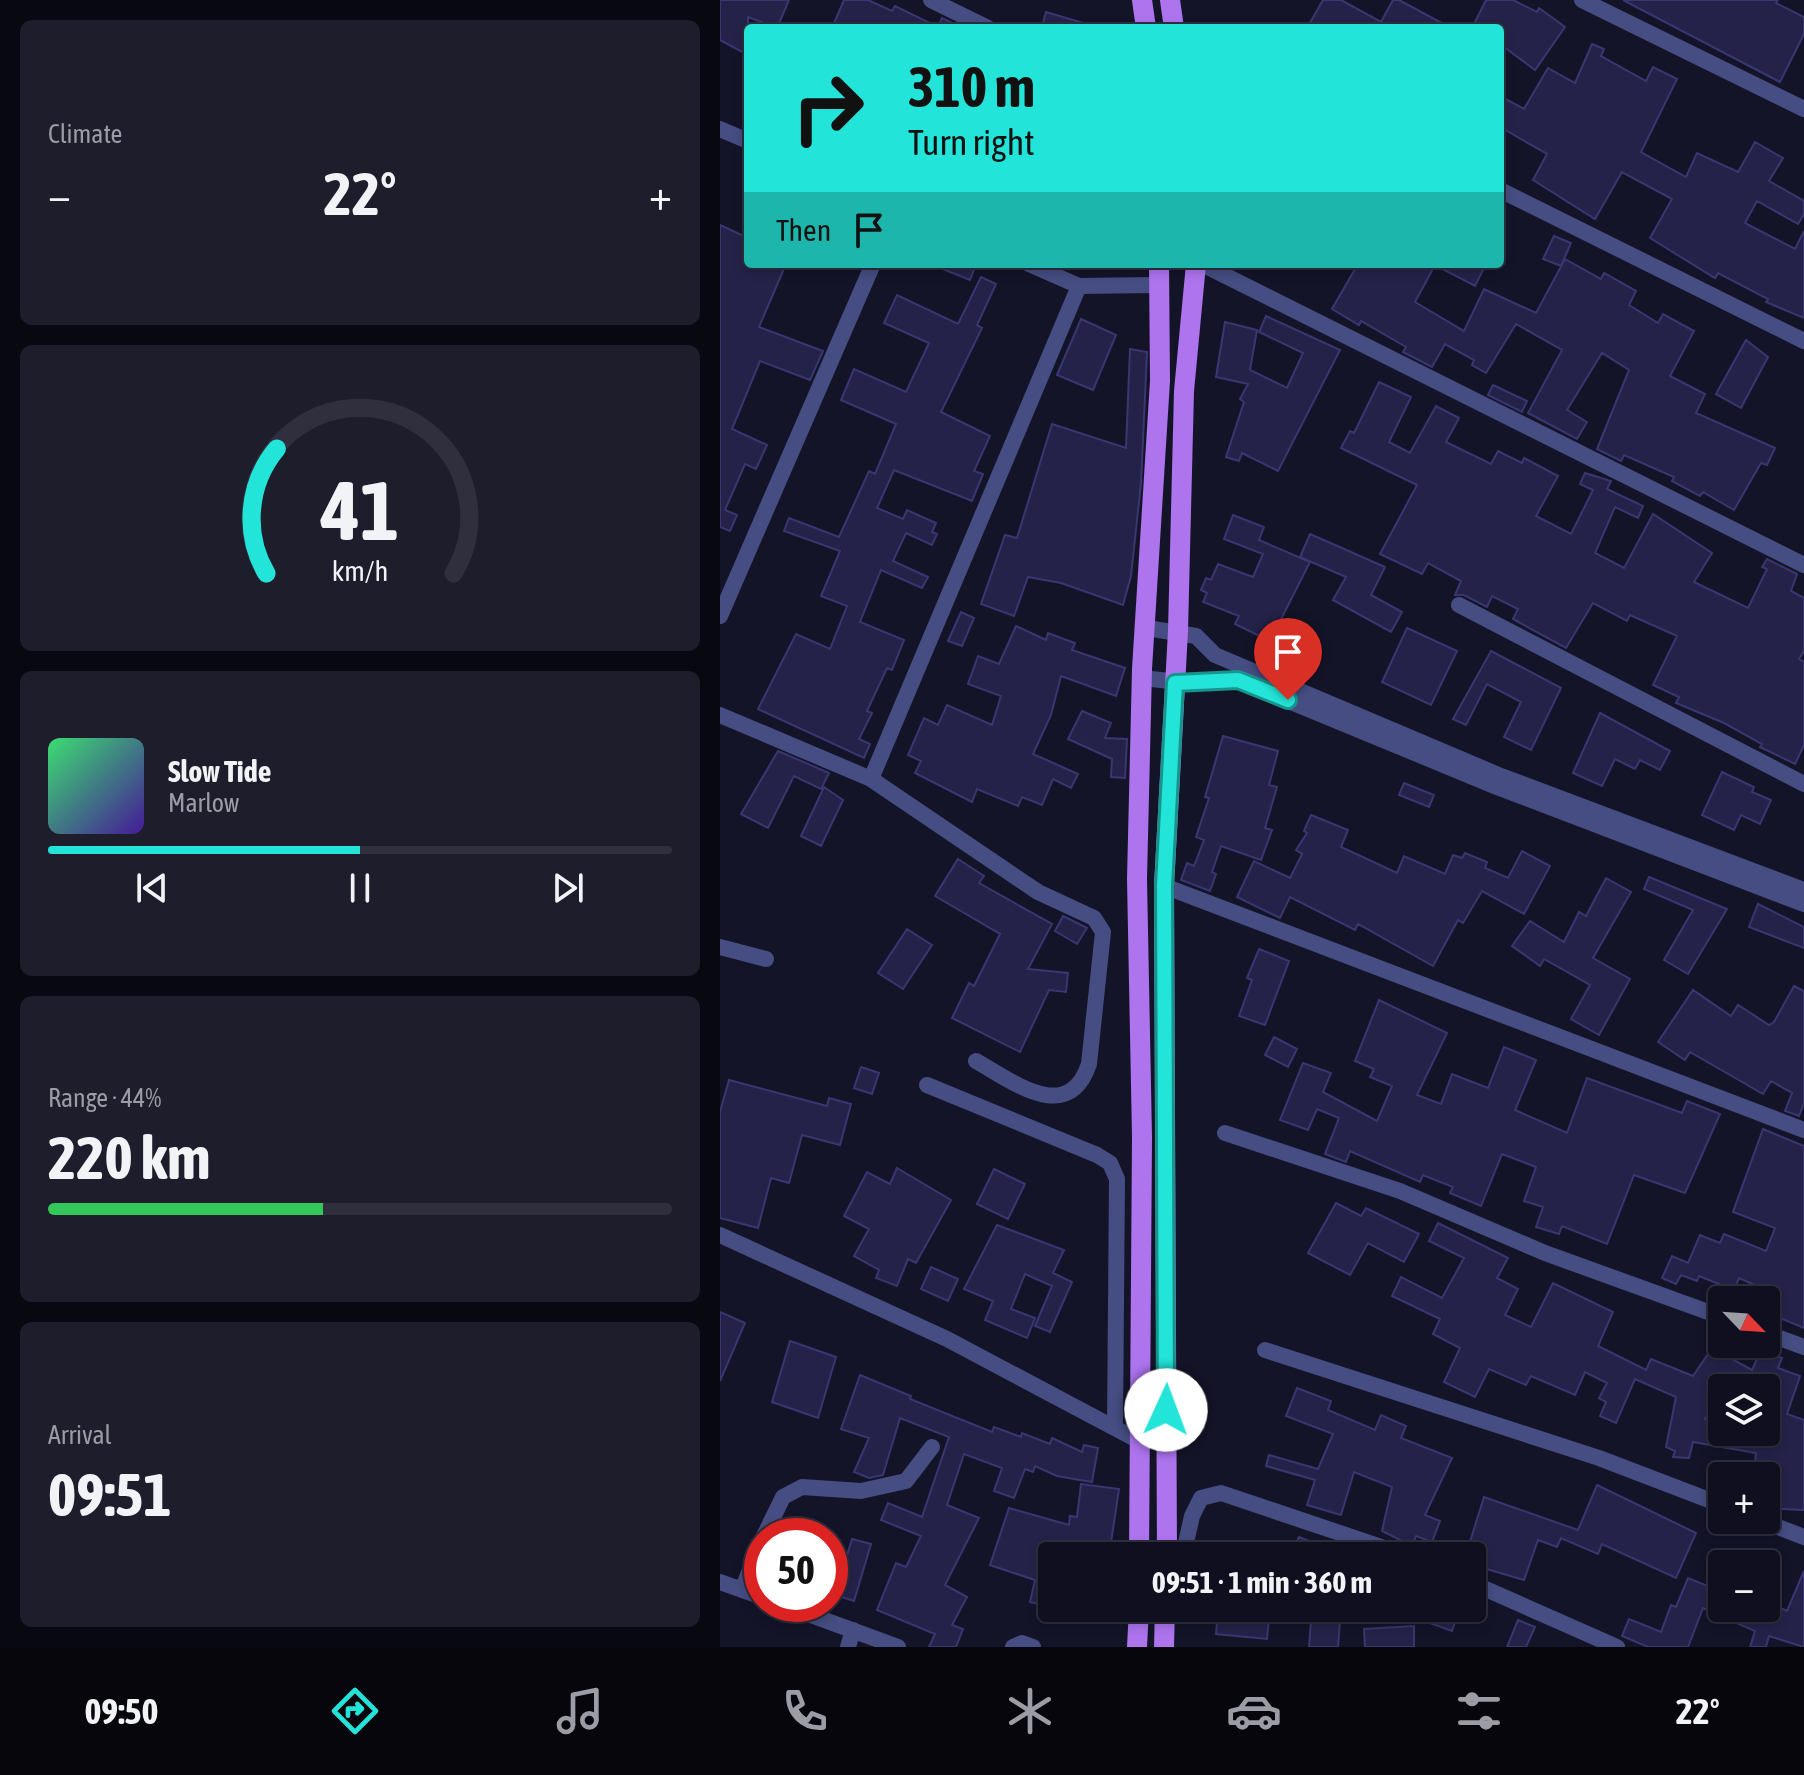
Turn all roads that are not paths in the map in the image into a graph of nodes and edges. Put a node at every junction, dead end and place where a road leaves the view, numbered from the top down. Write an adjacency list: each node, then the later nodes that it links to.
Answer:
1 (931, 0): 5 (street)
2 (1142, 0): 6 (main road)
3 (1170, 0): 7 (main road)
4 (1582, 0): 8 (street)
5 (980, 24)
6 (1145, 24)
7 (1173, 24)
8 (1804, 109)
9 (720, 129): 10 (street)
10 (744, 139)
11 (1504, 192): 19 (street)
12 (871, 268): 22 (street)
13 (1038, 268): 18 (street)
14 (1158, 268): 17 (main road)
15 (1196, 268): 24 (main road)
16 (1210, 268): 20 (street)
17 (1156, 285): 18 (street); 23 (main road)
18 (1079, 286): 29 (street)
19 (1804, 341)
20 (1804, 565)
21 (1459, 605): 30 (street)
22 (720, 616)
23 (1147, 628): 24 (street); 25 (main road)
24 (1178, 631): 26 (main road); 28 (street)
25 (1142, 678): 26 (street); 46 (main road)
26 (1175, 683): 28 (street); 31 (main road)
27 (720, 715): 29 (street)
28 (1365, 724): 32 (street); 33 (street)
29 (871, 779): 36 (street)
30 (1804, 784)
31 (1164, 886): 38 (street); 53 (main road)
32 (1804, 890)
33 (1804, 904)
34 (720, 947): 35 (street)
35 (766, 959)
36 (976, 1061)
37 (927, 1085): 45 (street)
38 (1804, 1130)
39 (1225, 1133): 41 (street)
40 (720, 1235): 45 (street)
41 (1708, 1312)
42 (1780, 1338): 43 (street)
43 (1804, 1347)
44 (1265, 1350): 48 (street)
45 (1115, 1426): 46 (street)
46 (1141, 1442): 52 (main road)
47 (932, 1447): 49 (street)
48 (1708, 1500)
49 (773, 1518)
50 (1780, 1528): 51 (street)
51 (1804, 1537)
52 (1139, 1542)
53 (1167, 1542)
54 (1186, 1542): 55 (street)
55 (1366, 1542)
56 (720, 1582): 59 (street)
57 (744, 1585): 59 (street)
58 (1486, 1589): 70 (street)
59 (742, 1590)
60 (831, 1622): 63 (street)
61 (1138, 1622): 68 (main road)
62 (1165, 1622): 69 (main road)
63 (853, 1630): 64 (street); 65 (street)
64 (848, 1647)
65 (898, 1647)
66 (1013, 1647): 67 (street)
67 (1033, 1647)
68 (1137, 1647)
69 (1164, 1647)
70 (1617, 1647)

